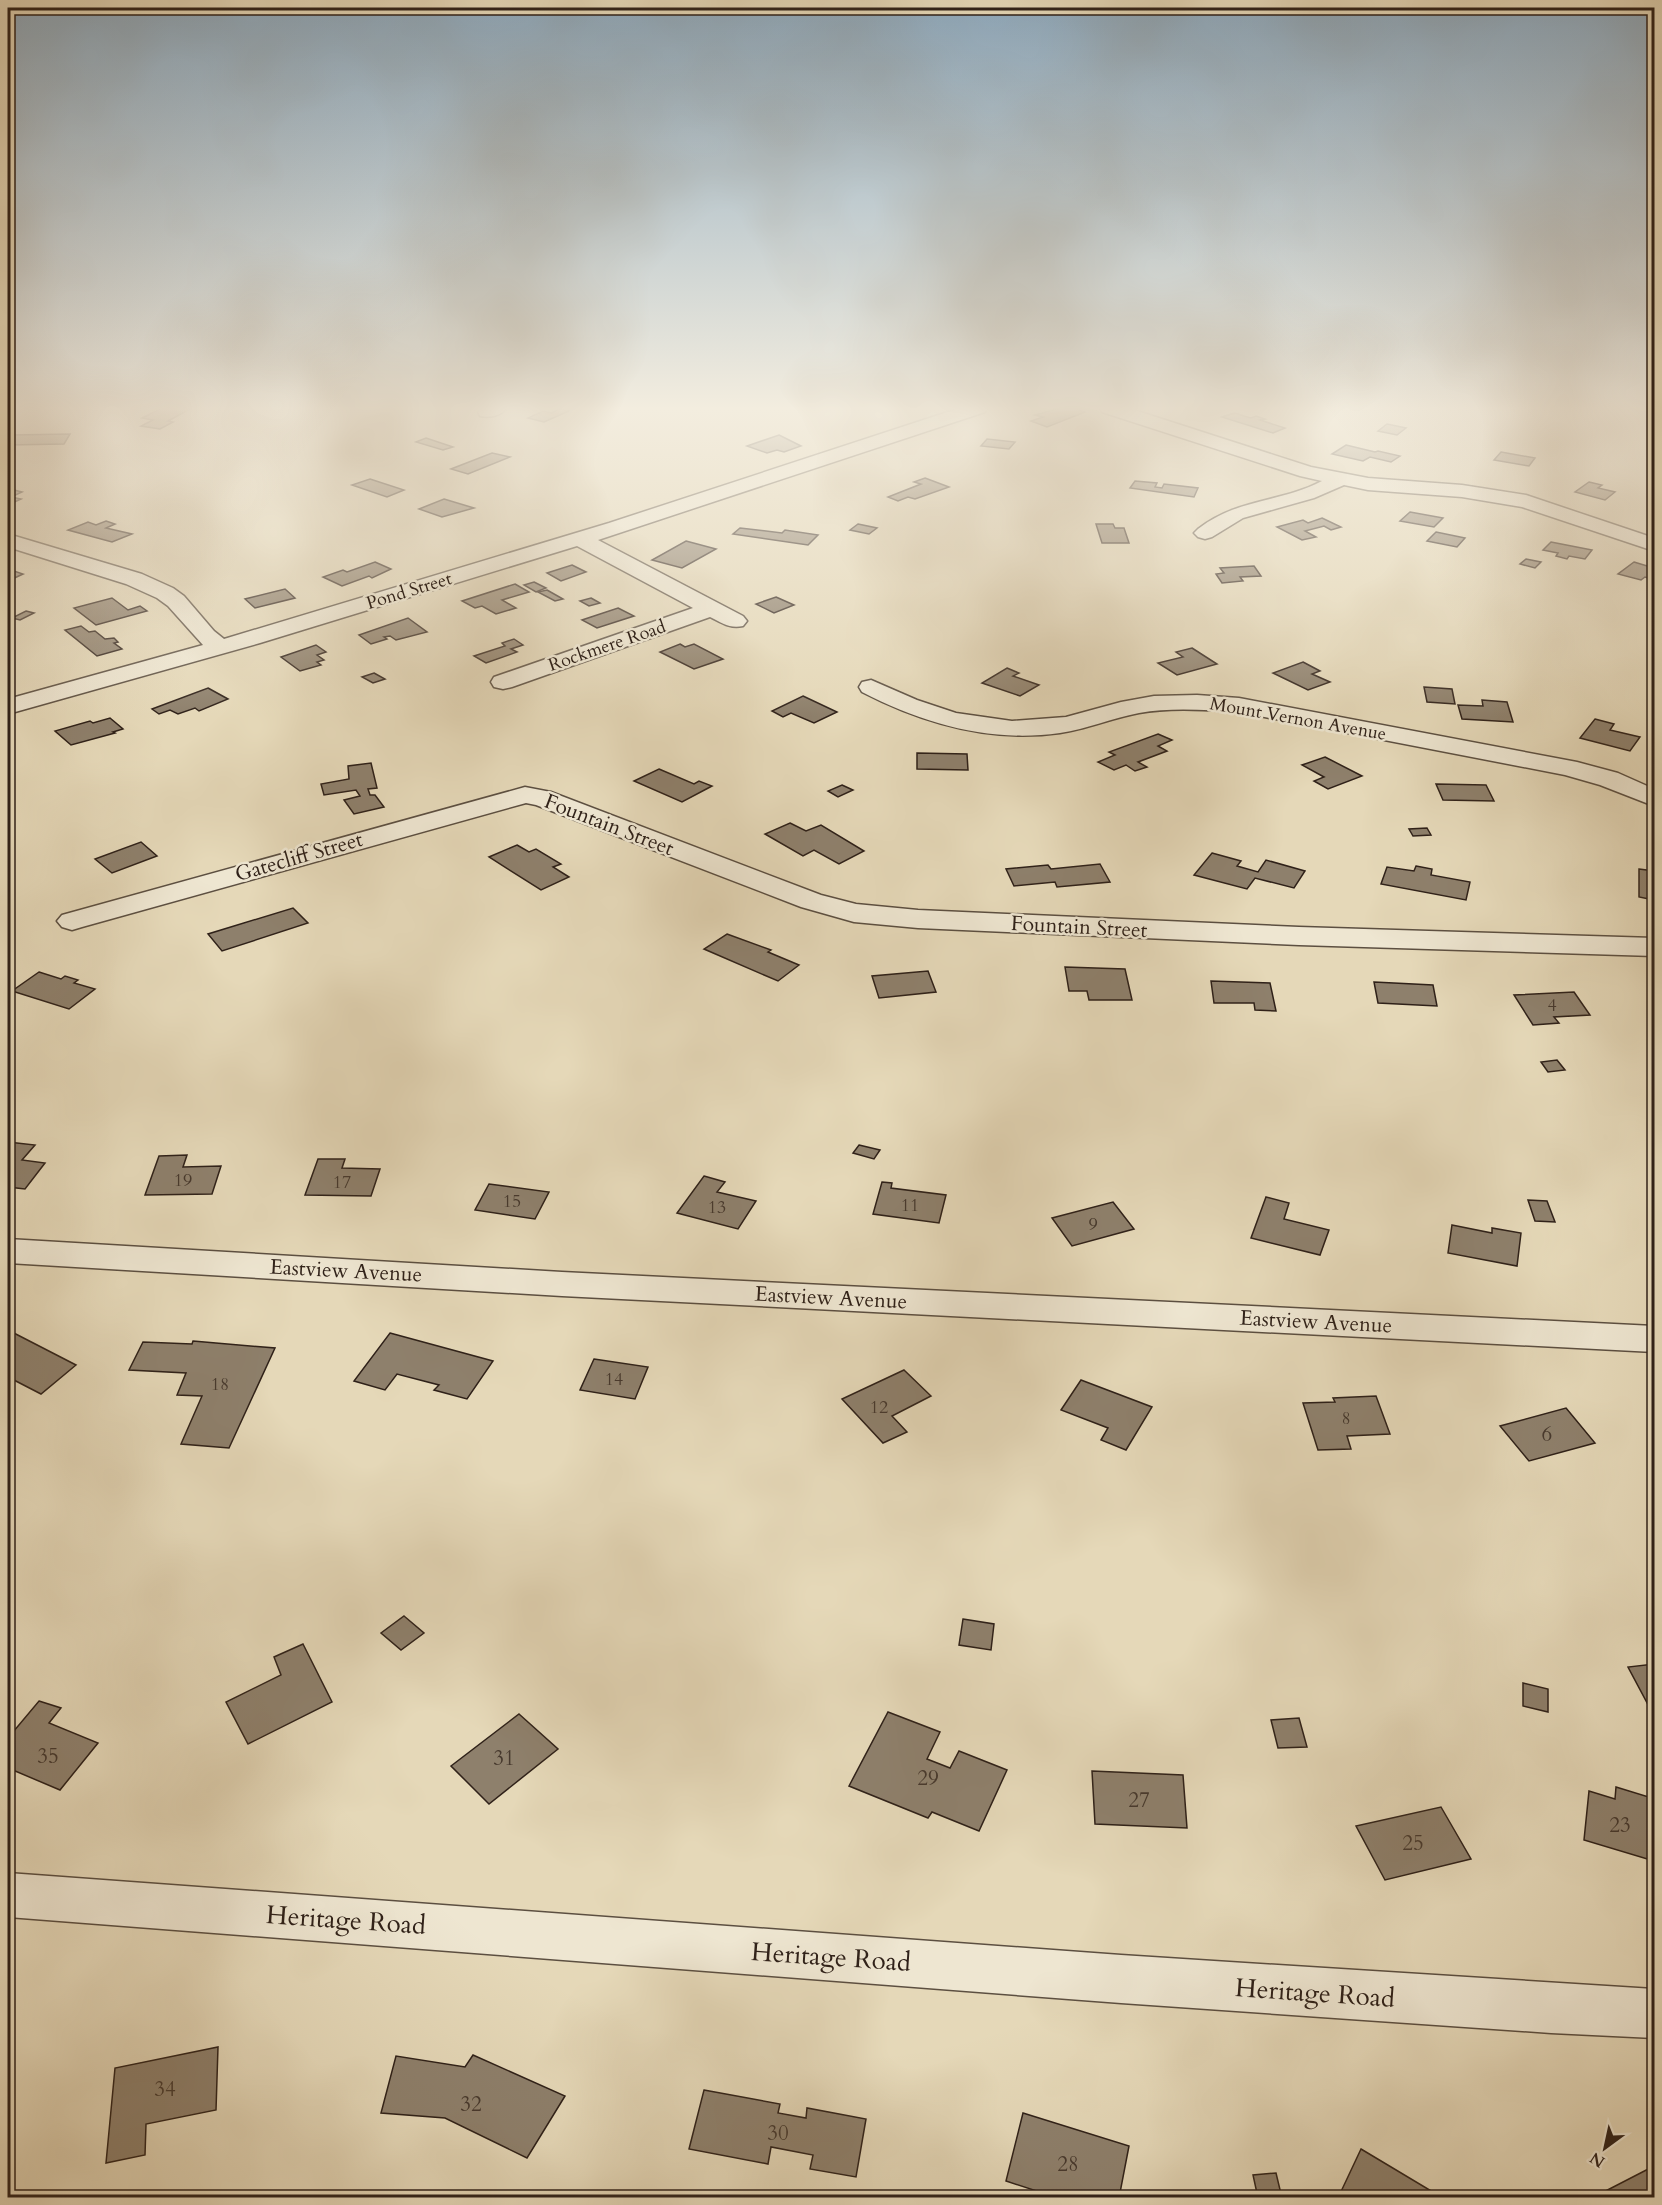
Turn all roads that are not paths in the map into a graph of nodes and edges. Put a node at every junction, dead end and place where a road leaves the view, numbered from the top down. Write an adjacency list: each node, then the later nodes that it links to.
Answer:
1 (665, 511): 5 (street, Pond Street)
2 (1247, 511): 4 (street)
3 (1555, 511): 7 (street)
4 (1205, 533)
5 (578, 538): 8 (street); 10 (street, Pond Street)
6 (8, 540): 10 (street)
7 (1654, 545)
8 (711, 609): 9 (street); 11 (street, Rockmere Road)
9 (735, 621)
10 (220, 647): 13 (street, Pond Street)
11 (503, 682)
12 (871, 687): 15 (street, Mount Vernon Avenue)
13 (8, 707)
14 (525, 795): 16 (street, Gatecliff Street); 17 (street, Fountain Street)
15 (1654, 798)
16 (72, 921)
17 (1654, 947)
18 (8, 1251): 19 (street, Eastview Avenue)
19 (1654, 1339)
20 (8, 1895): 21 (street, Heritage Road)
21 (1654, 2013)

